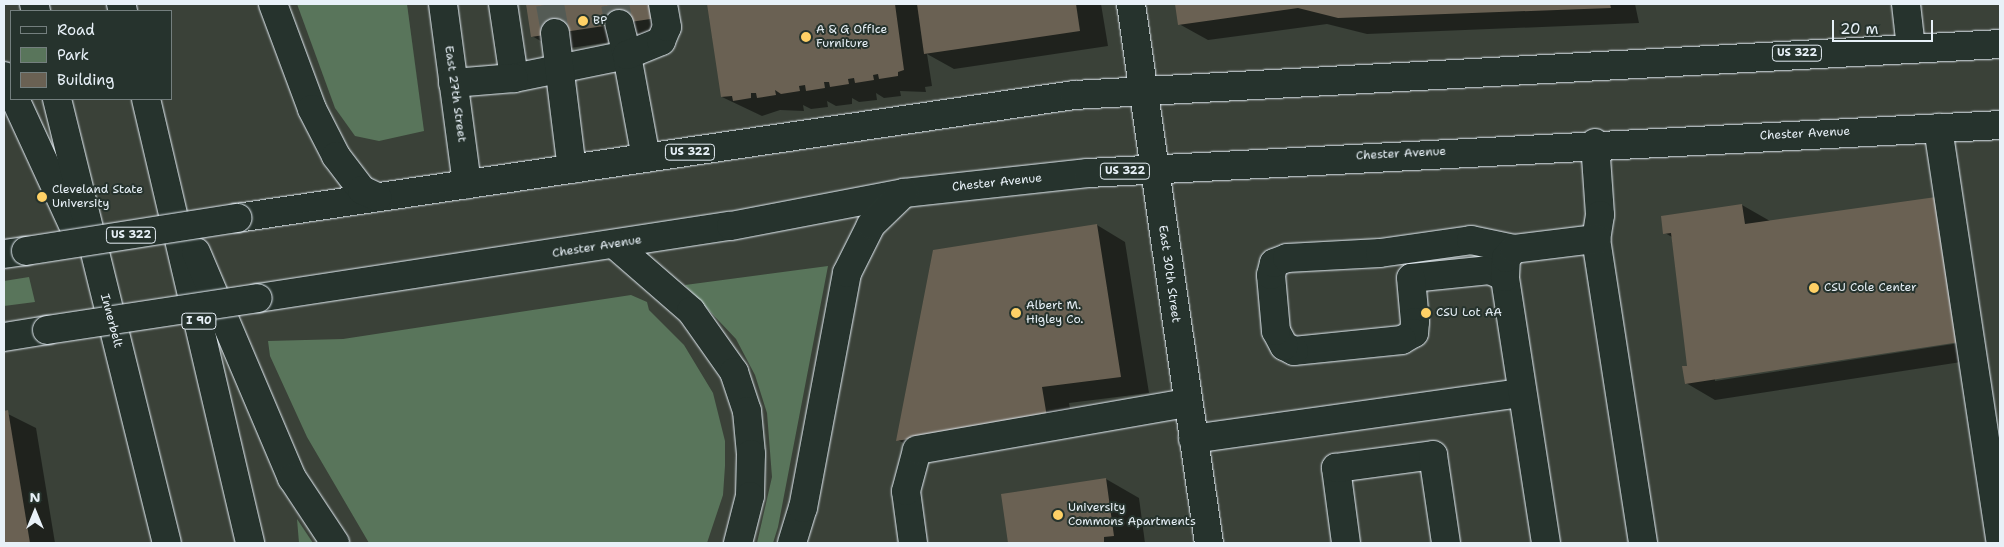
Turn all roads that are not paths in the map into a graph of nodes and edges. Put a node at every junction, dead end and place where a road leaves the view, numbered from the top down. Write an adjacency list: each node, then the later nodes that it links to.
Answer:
1 (273, 4): 30 (main road)
2 (443, 4): 15 (main road, East 27th Street)
3 (503, 4): 14 (main road)
4 (663, 4): 11 (main road)
5 (1131, 4): 17 (main road, East 30th Street)
6 (1906, 4): 10 (main road)
7 (619, 24): 11 (main road)
8 (555, 33): 12 (main road)
9 (2000, 44): 10 (main road, US 322)
10 (1911, 48): 17 (main road, US 322)
11 (627, 55): 12 (main road); 24 (main road)
12 (559, 69): 14 (main road); 25 (main road)
13 (4, 76): 16 (main road)
14 (514, 78): 15 (main road)
15 (453, 83): 27 (main road, East 27th Street)
16 (10, 88)
17 (1143, 93): 24 (main road, US 322); 26 (main road, East 30th Street)
18 (15, 100): 38 (main road)
19 (57, 100): 38 (main road, Innerbelt)
20 (146, 100): 28 (main road, I 90)
21 (2000, 125): 22 (main road, Chester Avenue / US 322)
22 (1938, 128): 23 (main road, Chester Avenue / US 322); 43 (main road)
23 (1595, 143): 26 (main road, Chester Avenue / US 322); 31 (main road)
24 (646, 158): 25 (main road, US 322)
25 (572, 169): 27 (main road, US 322)
26 (1155, 170): 29 (main road, Chester Avenue / US 322); 41 (main road, East 30th Street)
27 (467, 184): 30 (main road, US 322)
28 (168, 185): 46 (main road, I 90); 47 (main road)
29 (904, 193): 32 (main road, Chester Avenue / US 322); 49 (main road)
30 (377, 197): 34 (main road, US 322, bridge)
31 (1596, 239): 33 (main road); 55 (main road)
32 (614, 244): 39 (main road, Chester Avenue / US 322, bridge); 48 (main road)
33 (1514, 249): 35 (main road); 36 (main road)
34 (15, 253)
35 (1380, 253): 37 (main road); 37 (main road)
36 (1505, 277): 37 (main road); 40 (main road)
37 (1411, 278)
38 (104, 295): 45 (main road, Innerbelt)
39 (4, 337)
40 (1522, 393): 42 (main road); 54 (main road)
41 (1188, 403): 42 (main road, East 30th Street); 50 (main road)
42 (1193, 439): 51 (main road, East 30th Street)
43 (1997, 491): 44 (main road)
44 (2000, 540)
45 (167, 543)
46 (250, 543)
47 (335, 543)
48 (738, 543)
49 (792, 543)
50 (913, 543)
51 (1208, 543)
52 (1346, 543): 53 (main road)
53 (1446, 543)
54 (1546, 543)
55 (1643, 543)

